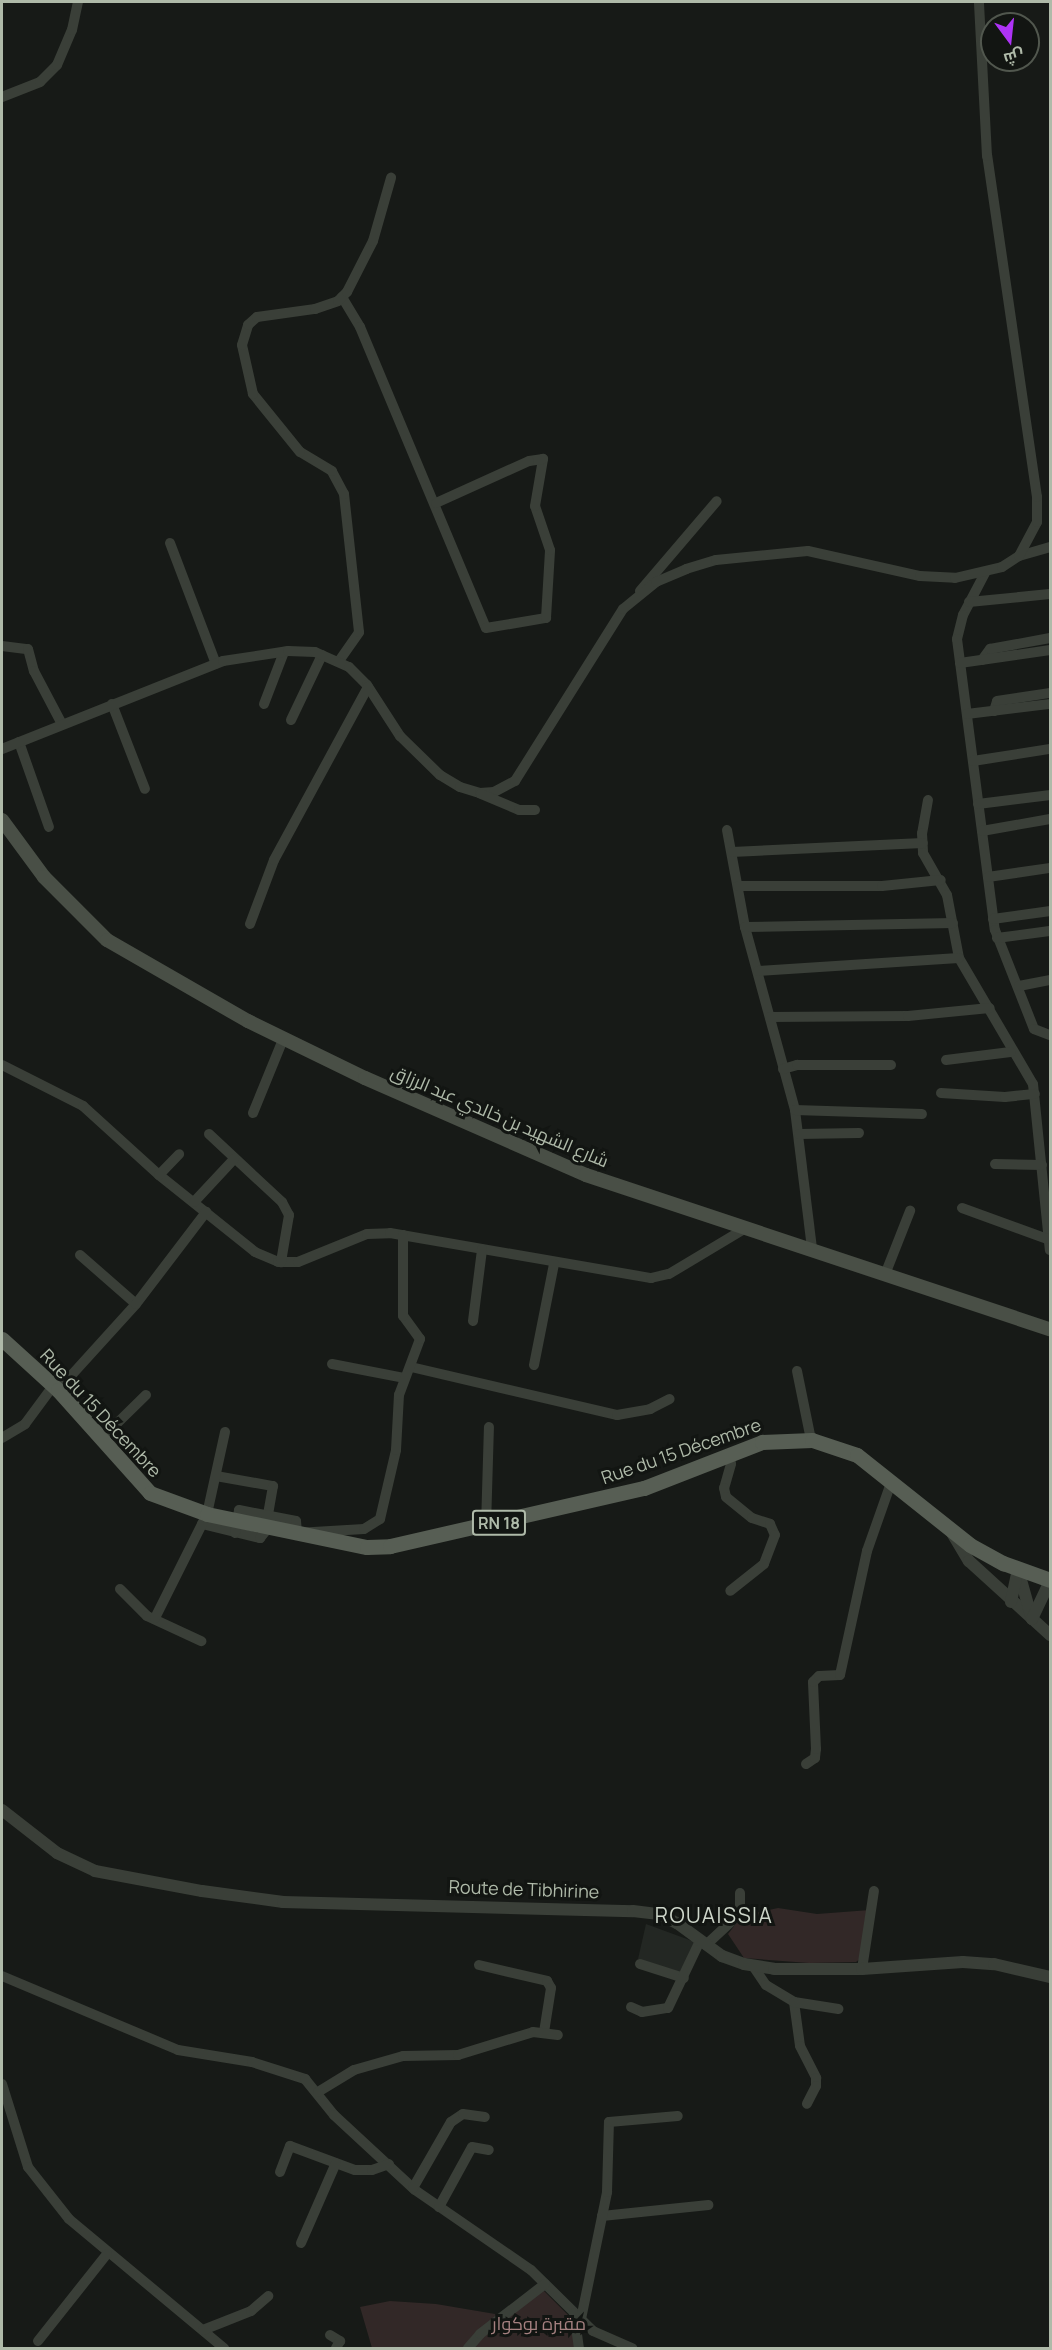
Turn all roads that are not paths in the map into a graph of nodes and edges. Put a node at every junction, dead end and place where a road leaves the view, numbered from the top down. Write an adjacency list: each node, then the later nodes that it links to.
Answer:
1 (78, 2): 3 (street)
2 (979, 2): 10 (street)
3 (2, 97)
4 (391, 178): 5 (street)
5 (342, 297): 7 (street); 21 (street)
6 (717, 501): 13 (street)
7 (436, 503): 7 (street)
8 (170, 543): 23 (street)
9 (1050, 548): 10 (street)
10 (1019, 556): 11 (street)
11 (985, 573): 13 (street); 14 (street)
12 (1050, 594): 14 (street)
13 (638, 595): 38 (street)
14 (969, 602): 22 (street)
15 (1050, 638): 20 (street)
16 (2, 646): 32 (street)
17 (1050, 650): 20 (street)
18 (284, 652): 19 (street); 23 (street); 27 (street)
19 (322, 655): 21 (street); 31 (street)
20 (982, 660): 22 (street)
21 (339, 661): 24 (street)
22 (960, 663): 30 (street)
23 (216, 664): 26 (street)
24 (368, 687): 38 (street); 57 (street)
25 (1050, 693): 29 (street)
26 (112, 704): 32 (street); 37 (street)
27 (264, 704)
28 (1050, 704): 29 (street)
29 (994, 711): 30 (street)
30 (967, 714): 36 (street)
31 (291, 720)
32 (62, 724): 33 (street)
33 (19, 742): 34 (street); 45 (street)
34 (2, 749)
35 (1050, 749): 36 (street)
36 (973, 760): 41 (street)
37 (145, 789)
38 (480, 793): 42 (street)
39 (1050, 795): 41 (street)
40 (928, 800): 48 (street)
41 (978, 804): 47 (street)
42 (535, 810)
43 (1050, 819): 47 (street)
44 (2, 820): 68 (main road, شارع الشهيد بن خالدي عبد الرزاق)
45 (49, 827)
46 (728, 830): 49 (street)
47 (982, 831): 51 (street)
48 (923, 843): 49 (street); 52 (street)
49 (732, 852): 53 (street)
50 (1050, 868): 51 (street)
51 (988, 877): 55 (street)
52 (941, 880): 53 (street); 56 (street)
53 (738, 886): 58 (street)
54 (1050, 911): 55 (street)
55 (993, 919): 60 (street)
56 (953, 923): 58 (street); 61 (street)
57 (250, 924)
58 (745, 927): 62 (street)
59 (1050, 931): 60 (street)
60 (997, 939): 64 (street)
61 (959, 958): 62 (street); 65 (street)
62 (758, 971): 66 (street)
63 (1050, 980): 64 (street)
64 (1019, 986): 67 (street)
65 (990, 1008): 66 (street); 69 (street)
66 (770, 1017): 73 (street)
67 (1050, 1035)
68 (284, 1037): 77 (street); 91 (main road, شارع الشهيد بن خالدي عبد الرزاق)
69 (1011, 1052): 70 (street); 75 (street)
70 (946, 1060)
71 (2, 1065): 86 (street)
72 (891, 1065): 73 (street)
73 (783, 1068): 76 (street)
74 (941, 1093): 75 (street)
75 (1035, 1094): 85 (street)
76 (795, 1110): 78 (street); 81 (street)
77 (253, 1113)
78 (922, 1113)
79 (860, 1132): 81 (street)
80 (209, 1134): 83 (street)
81 (799, 1134): 94 (street)
82 (179, 1154): 86 (street)
83 (234, 1159): 87 (street); 98 (street)
84 (995, 1164): 85 (street)
85 (1042, 1165): 93 (street)
86 (159, 1175): 87 (street)
87 (194, 1202): 90 (street)
88 (962, 1208): 93 (street)
89 (909, 1211): 100 (street)
90 (206, 1212): 98 (street); 101 (street)
91 (746, 1228): 94 (main road, شارع الشهيد بن خالدي عبد الرزاق); 99 (street)
92 (403, 1235): 95 (street); 98 (street); 107 (street)
93 (1047, 1239): 96 (street)
94 (812, 1248): 100 (main road, شارع الشهيد بن خالدي عبد الرزاق)
95 (482, 1250): 99 (street); 102 (street)
96 (1050, 1250)
97 (80, 1255): 101 (street)
98 (281, 1262)
99 (554, 1264): 106 (street)
100 (885, 1272): 103 (main road, شارع الشهيد بن خالدي عبد الرزاق)
101 (136, 1304): 110 (street)
102 (473, 1321)
103 (1050, 1329)
104 (2, 1339): 110 (main road, Rue du 15 Décembre / RN 18)
105 (332, 1364): 109 (street)
106 (534, 1365)
107 (411, 1366): 109 (street); 112 (street)
108 (797, 1371): 117 (street)
109 (404, 1378): 125 (street)
110 (55, 1388): 115 (street); 116 (main road, Rue du 15 Décembre / RN 18)
111 (146, 1395): 116 (street)
112 (670, 1399)
113 (489, 1427): 123 (street)
114 (225, 1432): 119 (street)
115 (2, 1438)
116 (101, 1439): 121 (main road, Rue du 15 Décembre / RN 18)
117 (811, 1440): 118 (main road, Rue du 15 Décembre / RN 18); 120 (main road, Rue du 15 Décembre / RN 18)
118 (728, 1454): 123 (main road, Rue du 15 Décembre / RN 18); 129 (street)
119 (216, 1476): 121 (street); 122 (street)
120 (891, 1483): 124 (main road, Rue du 15 Décembre / RN 18); 135 (street)
121 (205, 1519): 122 (main road, Rue du 15 Décembre / RN 18); 131 (street)
122 (268, 1520): 125 (main road, Rue du 15 Décembre / RN 18)
123 (486, 1526): 125 (main road, Rue du 15 Décembre / RN 18)
124 (950, 1530): 126 (main road, Rue du 15 Décembre / RN 18); 130 (street)
125 (297, 1533)
126 (1018, 1569): 127 (main road, Rue du 15 Décembre / RN 18); 130 (street); 132 (street)
127 (1050, 1581): 132 (street)
128 (120, 1589): 131 (street)
129 (730, 1591)
130 (1011, 1602): 132 (street)
131 (155, 1618): 134 (street)
132 (1032, 1619): 133 (street)
133 (1050, 1635)
134 (201, 1641)
135 (806, 1764)
136 (2, 1809): 139 (street, Route de Tibhirine)
137 (874, 1892): 143 (street)
138 (740, 1893): 139 (street)
139 (703, 1943): 142 (street, Route de Tibhirine); 146 (street)
140 (640, 1964): 146 (street)
141 (479, 1965): 150 (street)
142 (753, 1965): 143 (street, Route de Tibhirine); 147 (street)
143 (862, 1969): 145 (street, Route de Tibhirine)
144 (2, 1976): 153 (street)
145 (1050, 1977)
146 (684, 1978): 148 (street)
147 (794, 2002): 149 (street); 154 (street)
148 (632, 2007)
149 (838, 2009)
150 (544, 2032): 151 (street); 153 (street)
151 (558, 2035)
152 (2, 2084): 166 (street)
153 (318, 2092): 159 (street)
154 (807, 2104)
155 (678, 2116): 164 (street)
156 (485, 2117): 161 (street)
157 (489, 2150): 163 (street)
158 (336, 2163): 159 (street); 160 (street); 165 (street)
159 (389, 2163): 161 (street)
160 (279, 2172)
161 (413, 2188): 163 (street)
162 (708, 2205): 164 (street)
163 (439, 2207): 167 (street)
164 (602, 2216): 169 (street)
165 (301, 2243)
166 (107, 2254): 170 (street); 172 (street)
167 (545, 2284): 169 (street); 175 (street)
168 (268, 2296): 170 (street)
169 (577, 2316): 176 (street); 177 (street)
170 (203, 2330): 173 (street)
171 (330, 2335): 174 (street)
172 (38, 2341)
173 (224, 2349)
174 (336, 2349)
175 (468, 2349)
176 (579, 2349)
177 (632, 2349)

